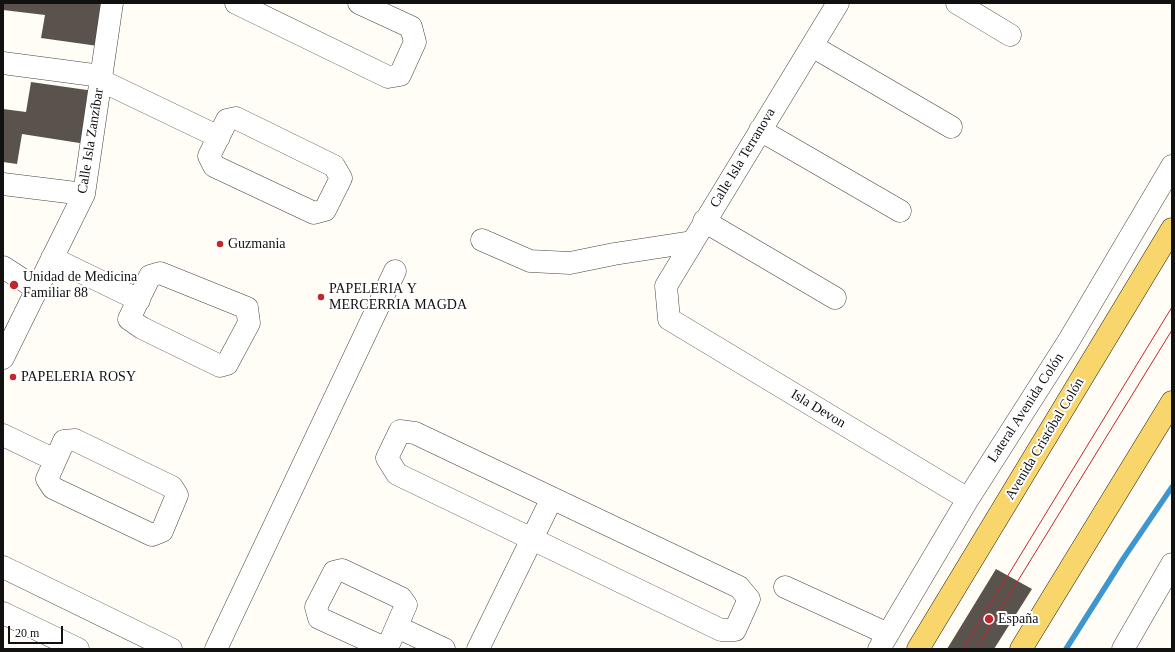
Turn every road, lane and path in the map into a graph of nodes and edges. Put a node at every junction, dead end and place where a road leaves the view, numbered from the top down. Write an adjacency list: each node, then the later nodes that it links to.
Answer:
1 (112, 3): 9 (street, Calle Isla Zanzíbar)
2 (236, 3): 3 (street)
3 (359, 3)
4 (838, 3): 7 (street, Calle Isla Terranova)
5 (957, 3): 6 (street)
6 (1010, 34)
7 (812, 46): 10 (street); 11 (street, Calle Isla Terranova)
8 (3, 63): 9 (street)
9 (101, 78): 12 (street); 15 (street, Calle Isla Zanzíbar)
10 (951, 127)
11 (760, 130): 16 (street); 17 (street, Calle Isla Terranova)
12 (219, 137): 12 (street)
13 (1172, 166): 33 (street, Lateral Avenida Colón)
14 (3, 184): 15 (street)
15 (84, 194): 21 (street, Calle Isla Zanzíbar)
16 (900, 211)
17 (704, 221): 20 (street, Calle Isla Terranova); 25 (street)
18 (1172, 229): 46 (main road, Avenida Cristóbal Colón)
19 (482, 240): 20 (street)
20 (692, 242): 27 (street, Calle Isla Terranova)
21 (52, 258): 24 (street, Calle Isla Zanzíbar); 26 (street)
22 (3, 267): 24 (street)
23 (395, 271): 43 (street)
24 (37, 289): 28 (street, Calle Isla Zanzíbar)
25 (835, 298)
26 (139, 300): 26 (street)
27 (669, 319): 33 (street, Isla Devon)
28 (3, 358)
29 (1172, 402): 47 (main road)
30 (3, 435): 31 (street)
31 (55, 460): 31 (street)
32 (552, 498): 34 (street); 34 (street); 34 (street)
33 (968, 499): 40 (street, Lateral Avenida Colón)
34 (533, 539): 45 (street)
35 (1172, 564): 48 (street)
36 (3, 567): 42 (street)
37 (785, 587): 40 (street)
38 (3, 613): 41 (street)
39 (397, 626): 44 (street)
40 (884, 641)
41 (78, 649)
42 (171, 649)
43 (216, 649)
44 (444, 649)
45 (478, 649)
46 (918, 649)
47 (1021, 649)
48 (1123, 649)

